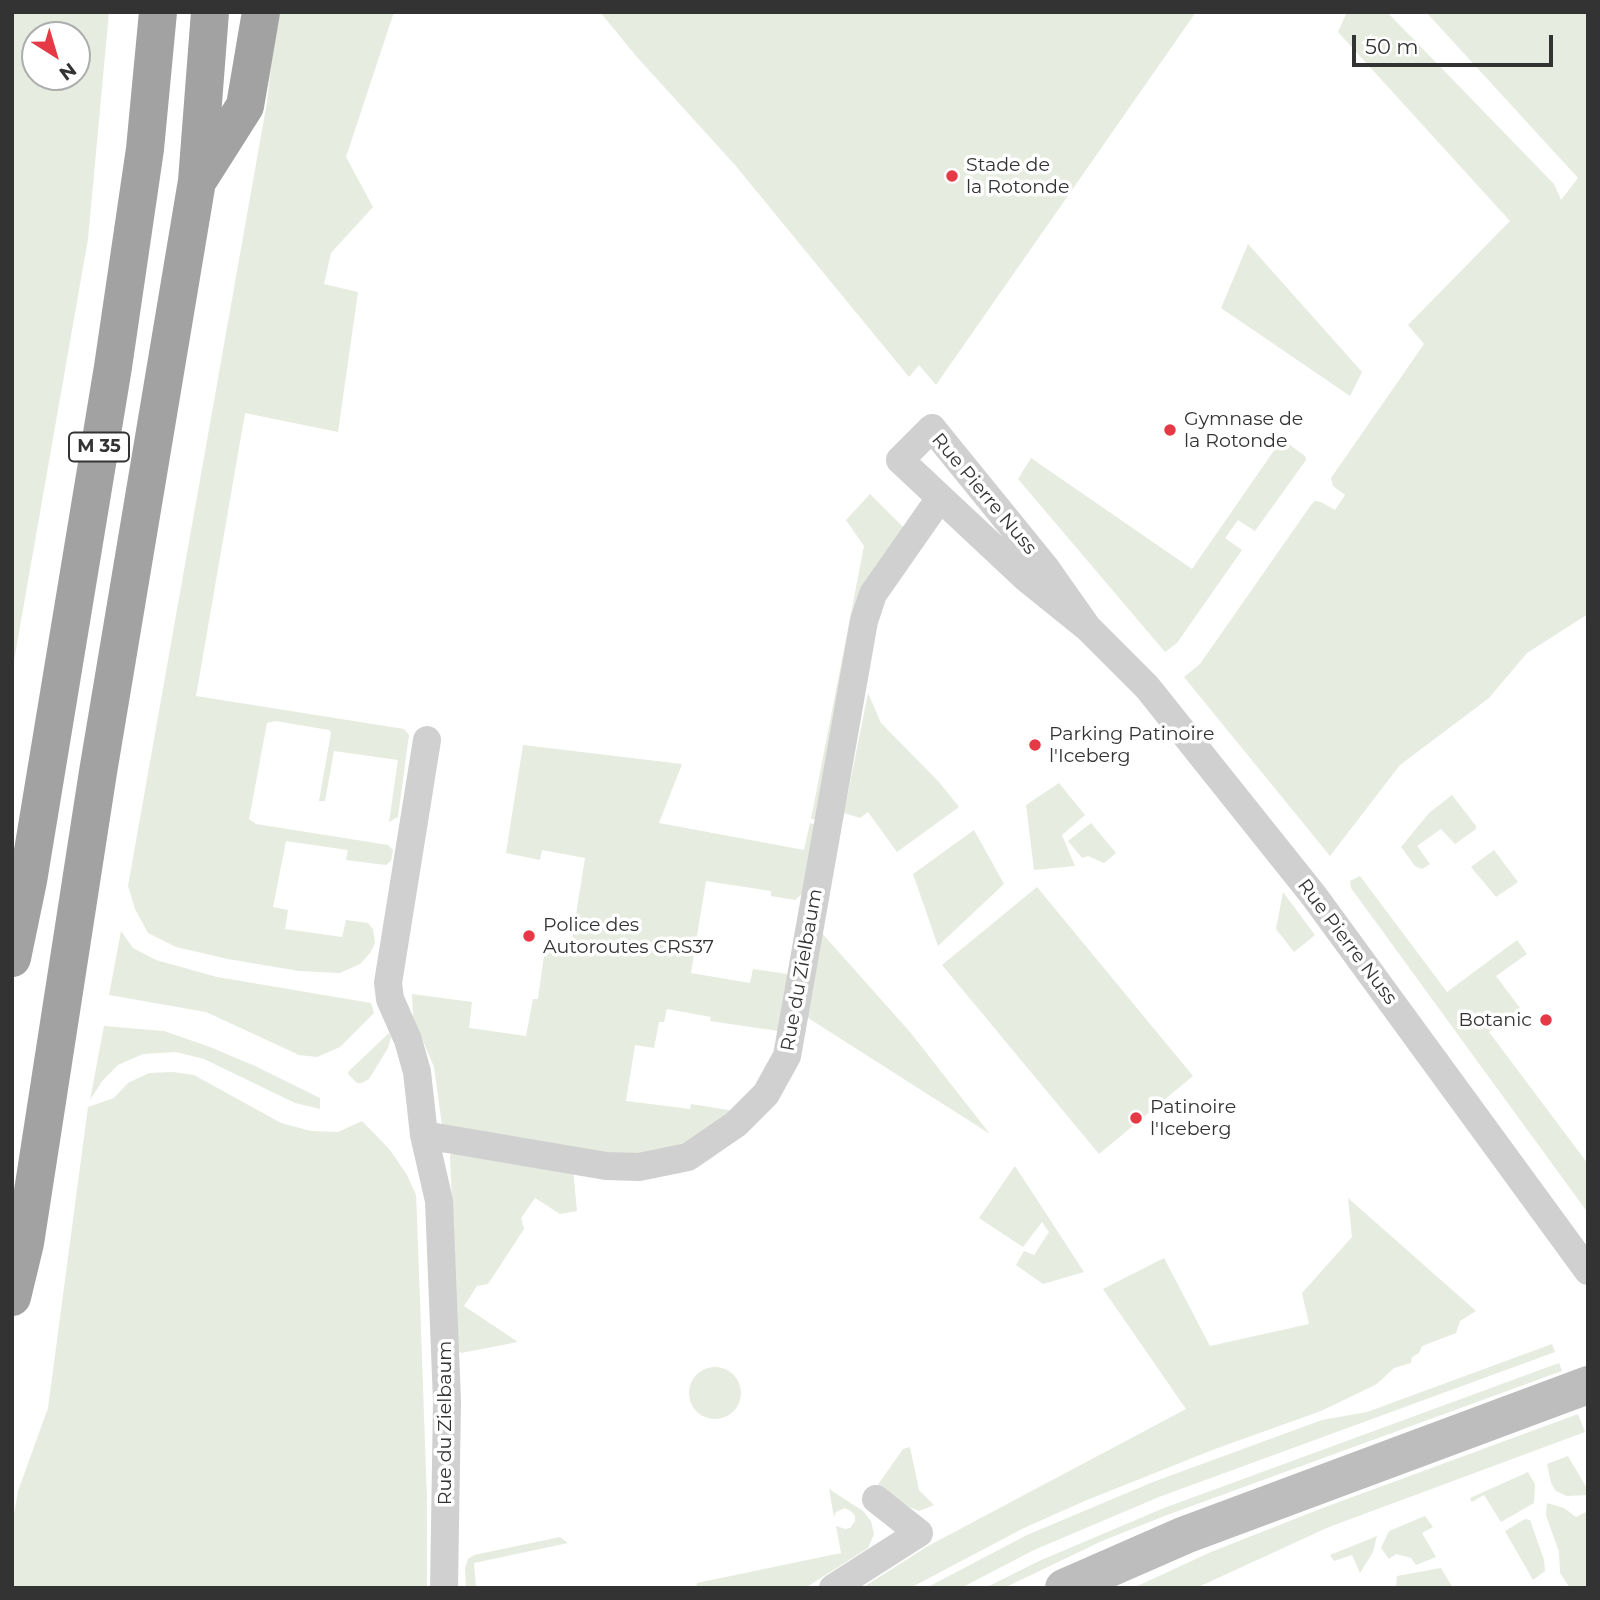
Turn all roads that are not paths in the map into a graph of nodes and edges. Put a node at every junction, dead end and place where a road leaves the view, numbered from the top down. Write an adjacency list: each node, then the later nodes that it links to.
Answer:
1 (158, 12): 8 (highway, M 35)
2 (210, 12): 4 (highway, M 35)
3 (261, 12): 4 (highway)
4 (197, 181): 11 (highway, M 35)
5 (940, 498): 6 (street, Rue Pierre Nuss); 6 (street, Rue Pierre Nuss); 9 (street, Rue du Zielbaum)
6 (1088, 628): 10 (street, Rue Pierre Nuss)
7 (427, 740): 9 (street, Rue du Zielbaum)
8 (12, 958)
9 (424, 1135): 14 (street, Rue du Zielbaum)
10 (1588, 1271)
11 (12, 1297)
12 (1588, 1385): 16 (main road)
13 (876, 1499): 15 (street)
14 (444, 1588)
15 (833, 1588)
16 (1064, 1588)

